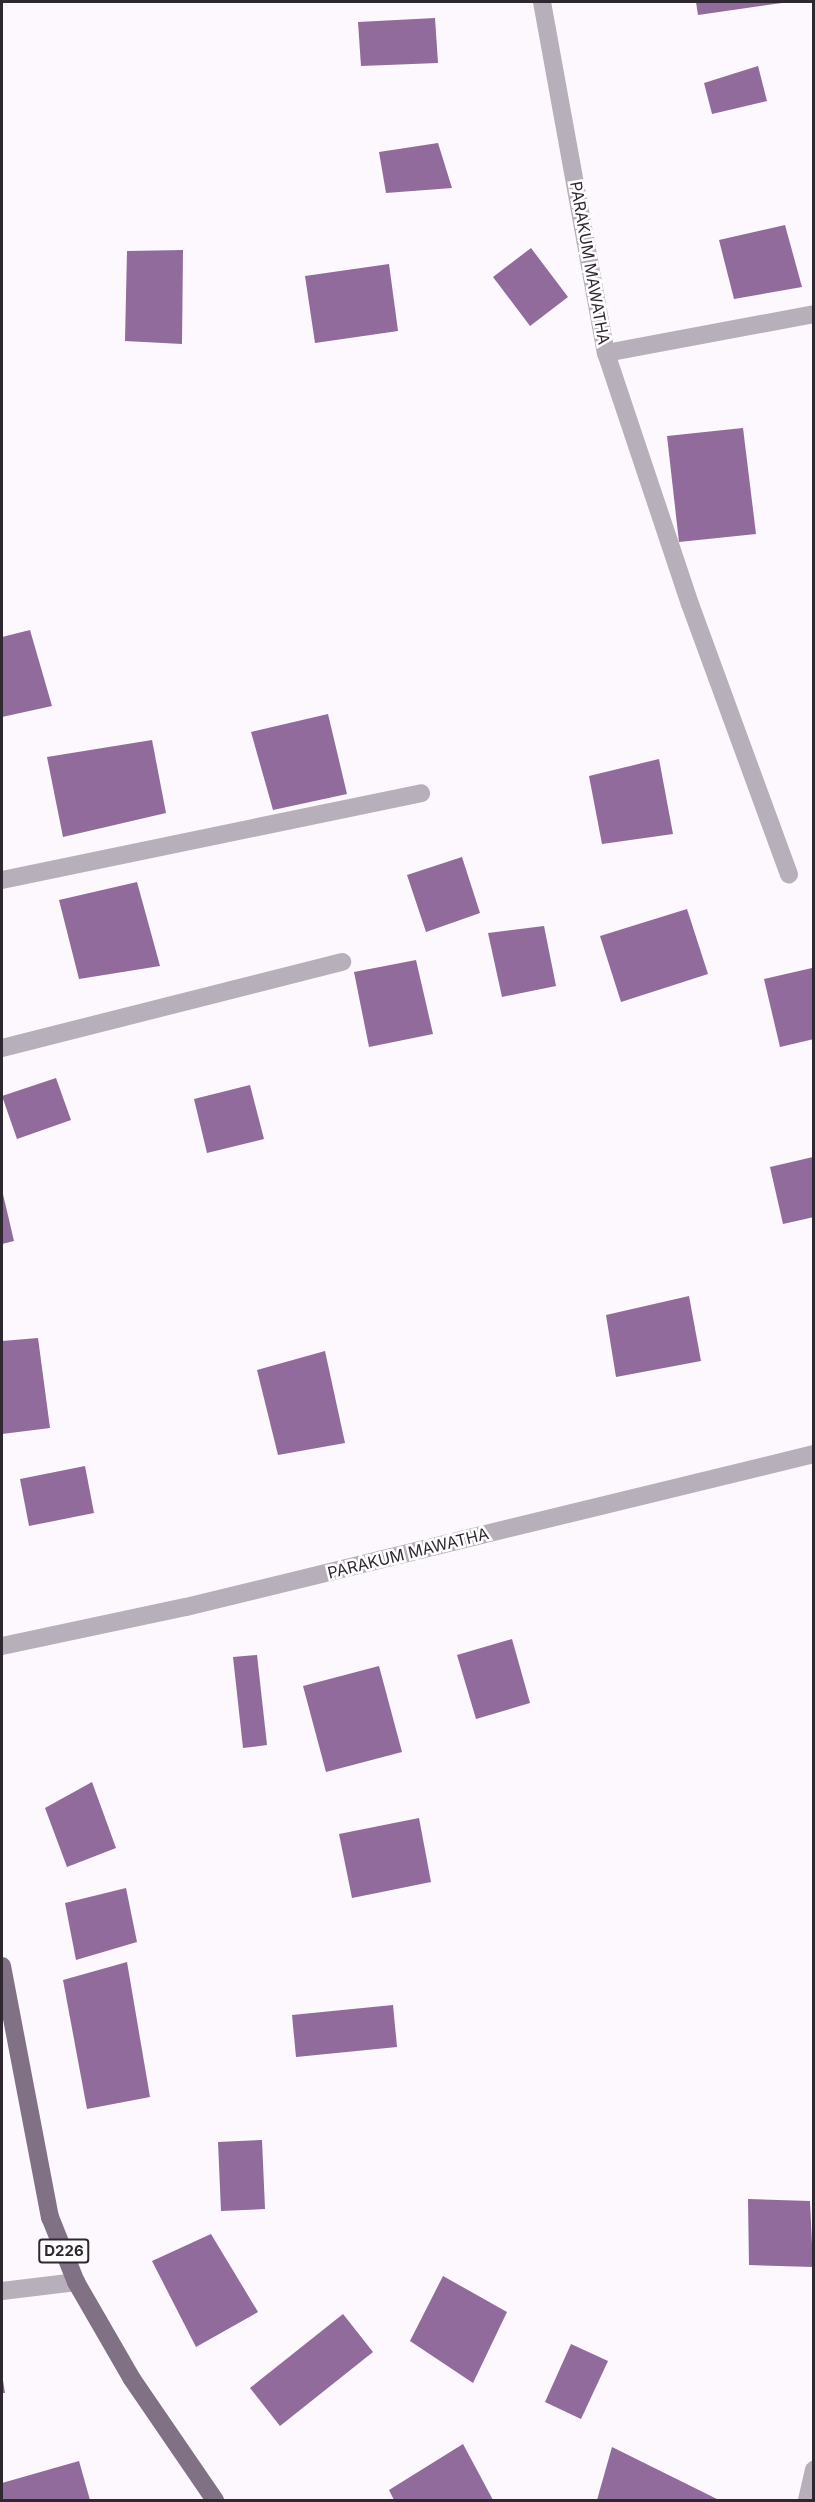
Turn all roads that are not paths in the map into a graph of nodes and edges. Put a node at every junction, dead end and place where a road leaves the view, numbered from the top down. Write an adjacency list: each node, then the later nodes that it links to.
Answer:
1 (542, 2): 3 (street, PARAKUM MAWATHA)
2 (813, 314): 3 (street, PARAKUM MAWATHA)
3 (606, 353): 5 (street)
4 (422, 793): 6 (street)
5 (789, 874)
6 (2, 880)
7 (342, 962): 8 (street)
8 (2, 1048)
9 (813, 1454): 10 (street, PARAKUM MAWATHA)
10 (2, 1646)
11 (2, 1966): 12 (main road, D226)
12 (76, 2282): 13 (street); 15 (main road, D226)
13 (2, 2291)
14 (813, 2470): 16 (street)
15 (215, 2500)
16 (807, 2500)

